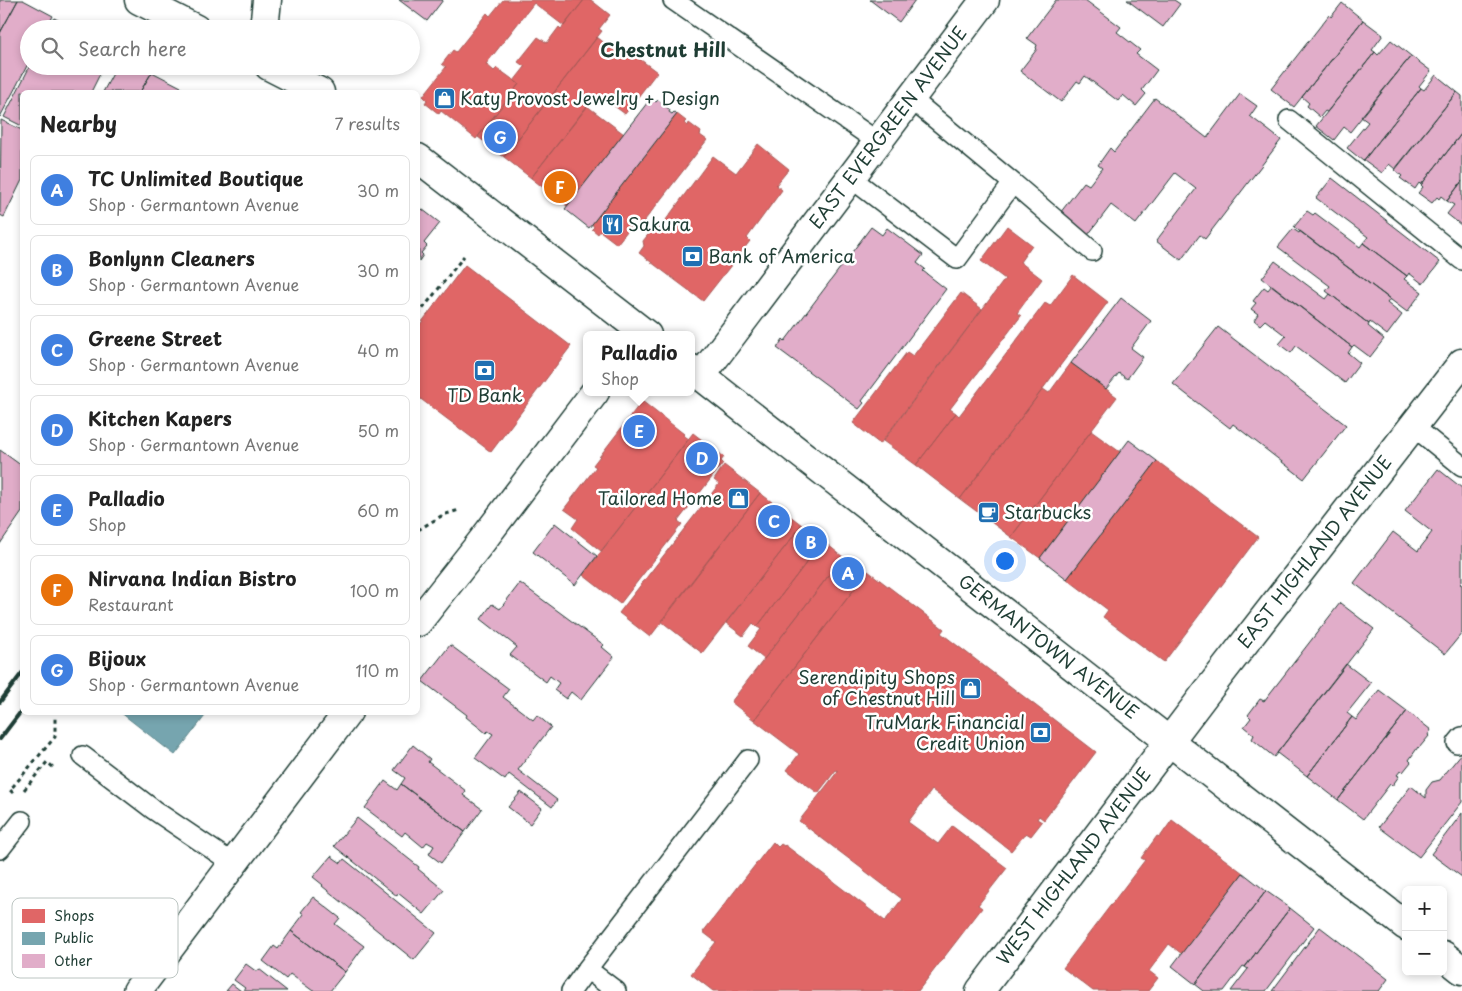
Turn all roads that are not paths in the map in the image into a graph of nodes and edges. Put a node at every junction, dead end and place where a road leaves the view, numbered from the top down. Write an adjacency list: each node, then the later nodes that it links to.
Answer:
1 (139, 0): 5 (street)
2 (266, 0): 6 (street)
3 (673, 0): 11 (lane)
4 (985, 0): 9 (street, EAST EVERGREEN AVENUE)
5 (178, 20)
6 (265, 20)
7 (287, 75): 8 (street)
8 (316, 90)
9 (910, 98): 11 (street, EAST EVERGREEN AVENUE); 14 (lane)
10 (1289, 120): 16 (lane)
11 (878, 142): 13 (street, EAST EVERGREEN AVENUE)
12 (420, 160): 17 (street)
13 (851, 178): 14 (lane); 19 (street, EAST EVERGREEN AVENUE)
14 (1014, 183): 15 (lane)
15 (1092, 250)
16 (1462, 260)
17 (639, 331)
18 (1462, 363): 21 (street, EAST HIGHLAND AVENUE)
19 (696, 372): 25 (street, GERMANTOWN AVENUE)
20 (592, 396): 23 (street)
21 (1413, 426): 22 (lane); 25 (street, EAST HIGHLAND AVENUE)
22 (1462, 466)
23 (420, 619)
24 (346, 715): 30 (street)
25 (1169, 742): 31 (street, GERMANTOWN AVENUE); 40 (street, WEST HIGHLAND AVENUE)
26 (83, 756): 30 (lane)
27 (748, 760): 34 (lane)
28 (22, 821): 29 (lane)
29 (0, 849)
30 (234, 864): 32 (street)
31 (1402, 923)
32 (178, 938)
33 (1447, 958): 35 (street)
34 (587, 969): 38 (lane); 39 (lane)
35 (1462, 970)
36 (148, 978): 37 (street)
37 (138, 991)
38 (571, 991)
39 (616, 991)
40 (980, 991)

